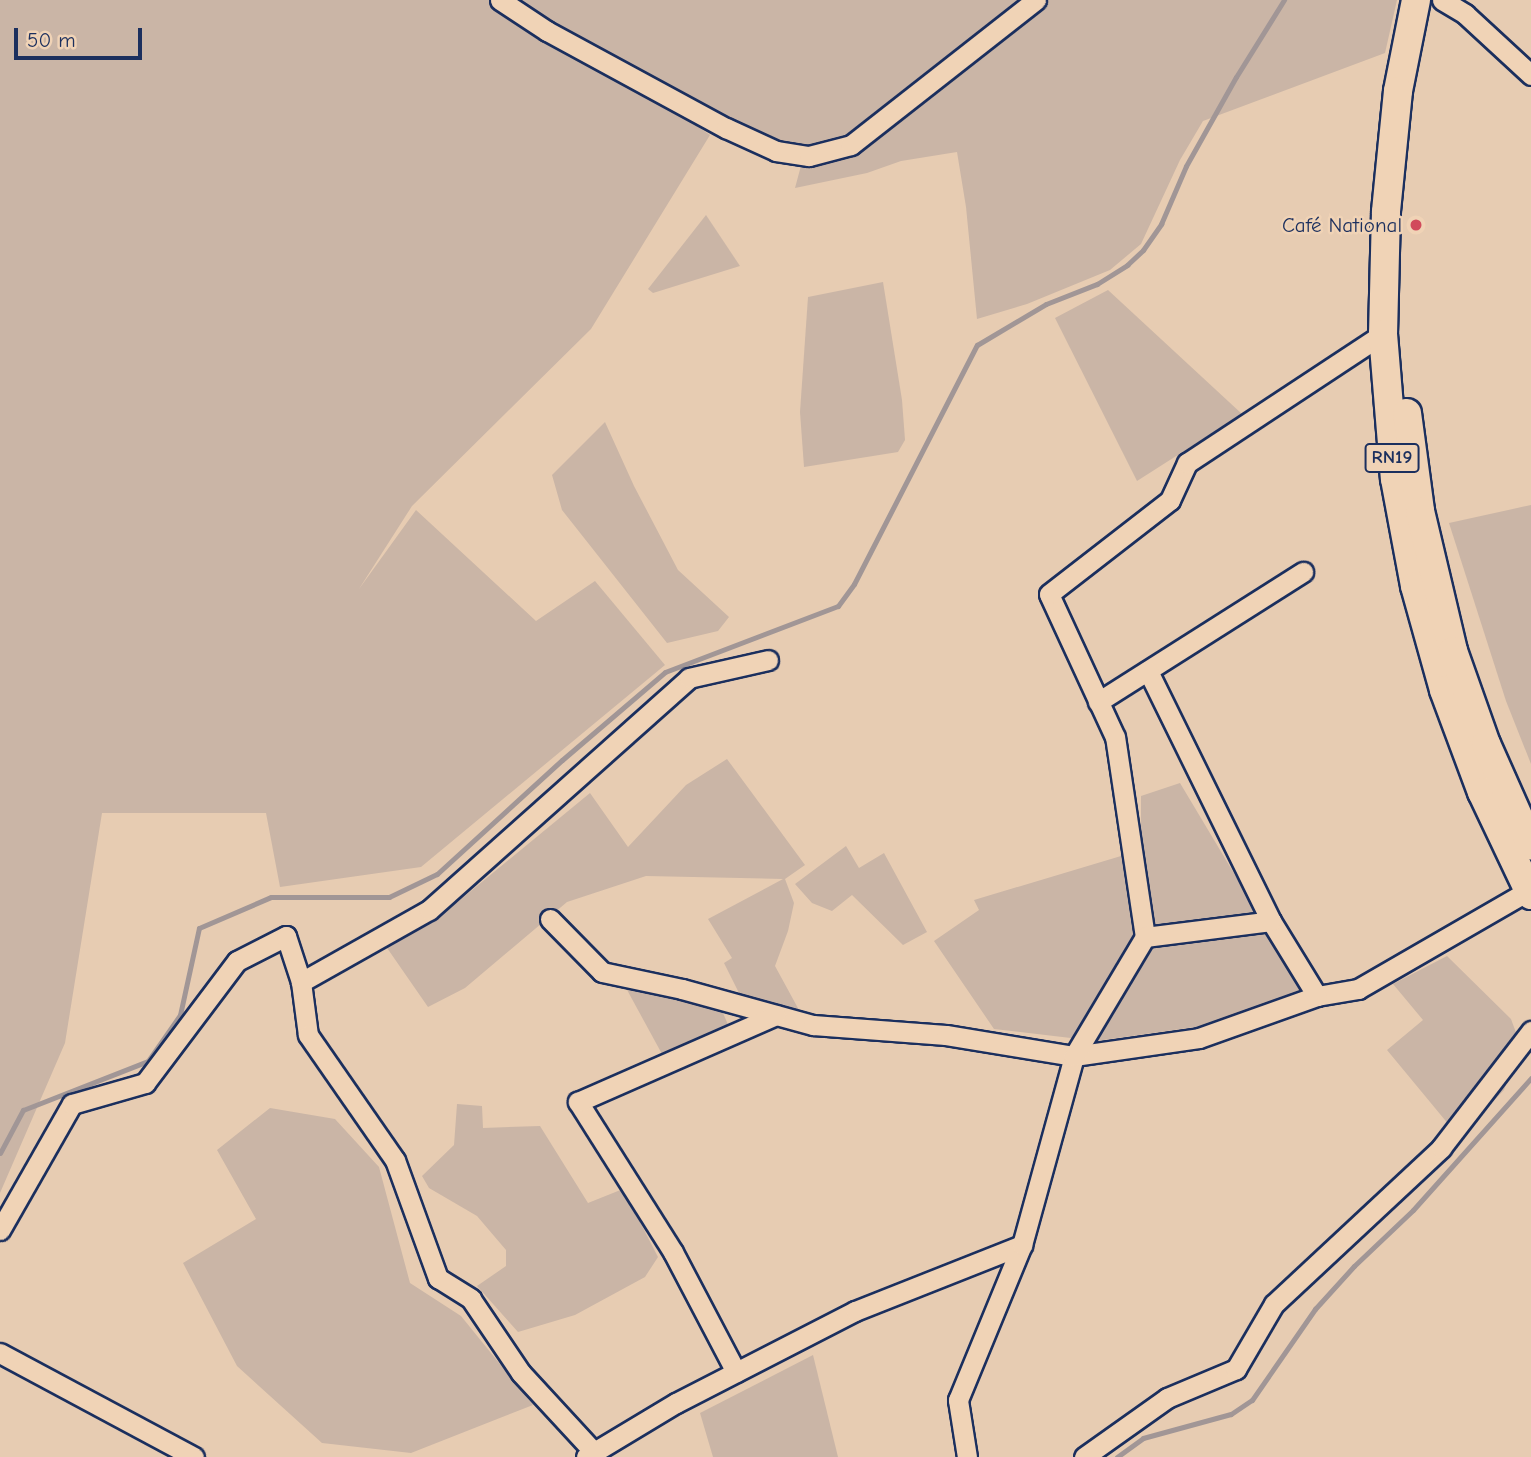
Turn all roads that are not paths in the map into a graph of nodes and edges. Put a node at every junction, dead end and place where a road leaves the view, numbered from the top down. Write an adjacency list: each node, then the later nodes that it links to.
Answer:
1 (500, 0): 2 (street)
2 (1036, 0)
3 (1416, 0): 7 (highway, RN19)
4 (1434, 0): 12 (highway, RN19)
5 (1442, 0): 6 (street)
6 (1531, 75)
7 (1383, 334): 11 (street); 13 (highway, RN19)
8 (1303, 572): 10 (street)
9 (768, 660): 17 (street)
10 (1148, 671): 11 (street); 15 (street)
11 (1098, 702): 16 (street)
12 (1531, 845)
13 (1530, 892): 18 (street)
14 (550, 919): 19 (street)
15 (1271, 921): 16 (street); 18 (street)
16 (1145, 937): 21 (street)
17 (301, 982): 22 (street); 26 (street)
18 (1317, 996): 21 (street)
19 (776, 1015): 21 (street); 25 (street)
20 (1531, 1031): 29 (street)
21 (1074, 1056): 23 (street)
22 (0, 1230)
23 (1022, 1245): 25 (street); 28 (street)
24 (0, 1353): 27 (street)
25 (736, 1372): 26 (street)
26 (590, 1455)
27 (194, 1457)
28 (967, 1457)
29 (1084, 1457)

